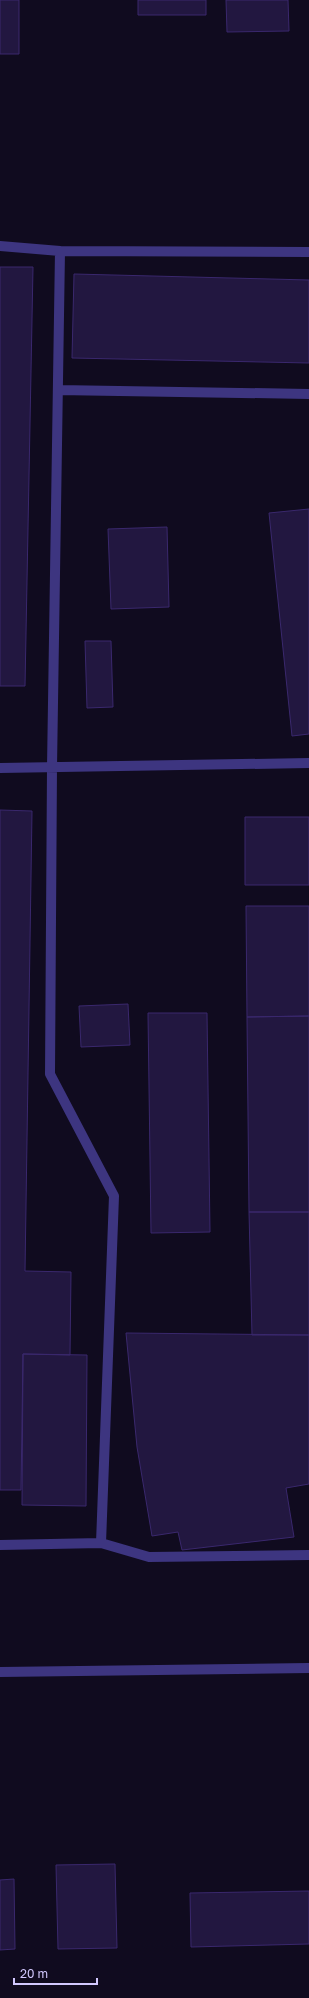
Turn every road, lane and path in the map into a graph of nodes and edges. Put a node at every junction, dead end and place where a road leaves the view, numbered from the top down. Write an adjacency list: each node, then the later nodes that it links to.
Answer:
1 (0, 246): 2 (lane)
2 (60, 251): 3 (lane); 4 (lane)
3 (309, 252)
4 (58, 390): 5 (lane); 7 (lane)
5 (309, 394)
6 (309, 763): 7 (lane)
7 (52, 767): 8 (lane); 9 (lane)
8 (0, 768)
9 (101, 1543): 10 (lane); 11 (lane)
10 (0, 1545)
11 (309, 1555)
12 (309, 1668): 13 (lane)
13 (0, 1672)

